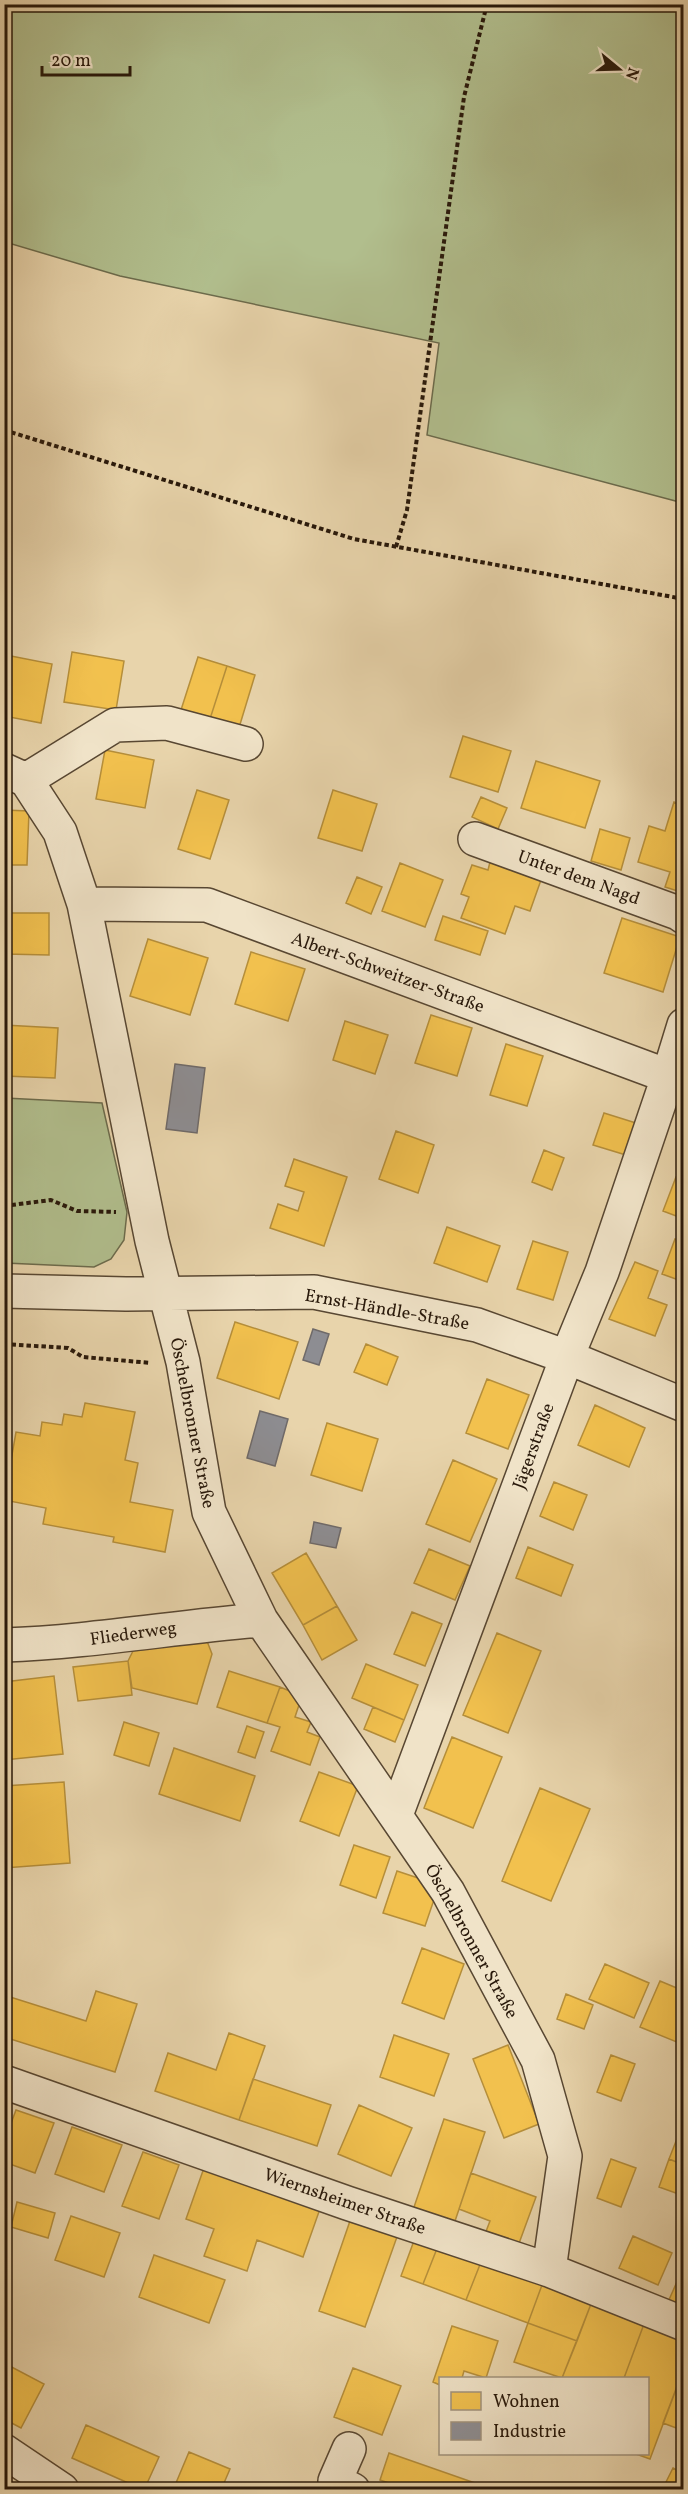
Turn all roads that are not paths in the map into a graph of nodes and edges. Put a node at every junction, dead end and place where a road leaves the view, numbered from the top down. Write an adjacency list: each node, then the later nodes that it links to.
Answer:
1 (246, 744): 2 (street)
2 (15, 775): 4 (street, Öschelbronner Straße)
3 (475, 839): 5 (street, Unter dem Nagd)
4 (84, 904): 7 (street, Albert-Schweitzer-Straße); 9 (street, Öschelbronner Straße)
5 (684, 917)
6 (684, 1025): 7 (street)
7 (676, 1079): 10 (street, Jägerstraße)
8 (4, 1292): 9 (street, Ernst-Händle-Straße)
9 (166, 1294): 10 (street, Ernst-Händle-Straße); 12 (street, Öschelbronner Straße)
10 (567, 1357): 11 (street, Ernst-Händle-Straße); 14 (street, Jägerstraße)
11 (684, 1406)
12 (261, 1620): 13 (street, Fliederweg); 14 (street, Öschelbronner Straße)
13 (4, 1645)
14 (396, 1815): 16 (street, Öschelbronner Straße)
15 (4, 2082): 16 (street, Wiernsheimer Straße)
16 (549, 2270): 17 (street, Wiernsheimer Straße)
17 (684, 2324)
18 (349, 2449): 21 (street)
19 (4, 2451): 20 (street)
20 (62, 2490)
21 (353, 2490)

